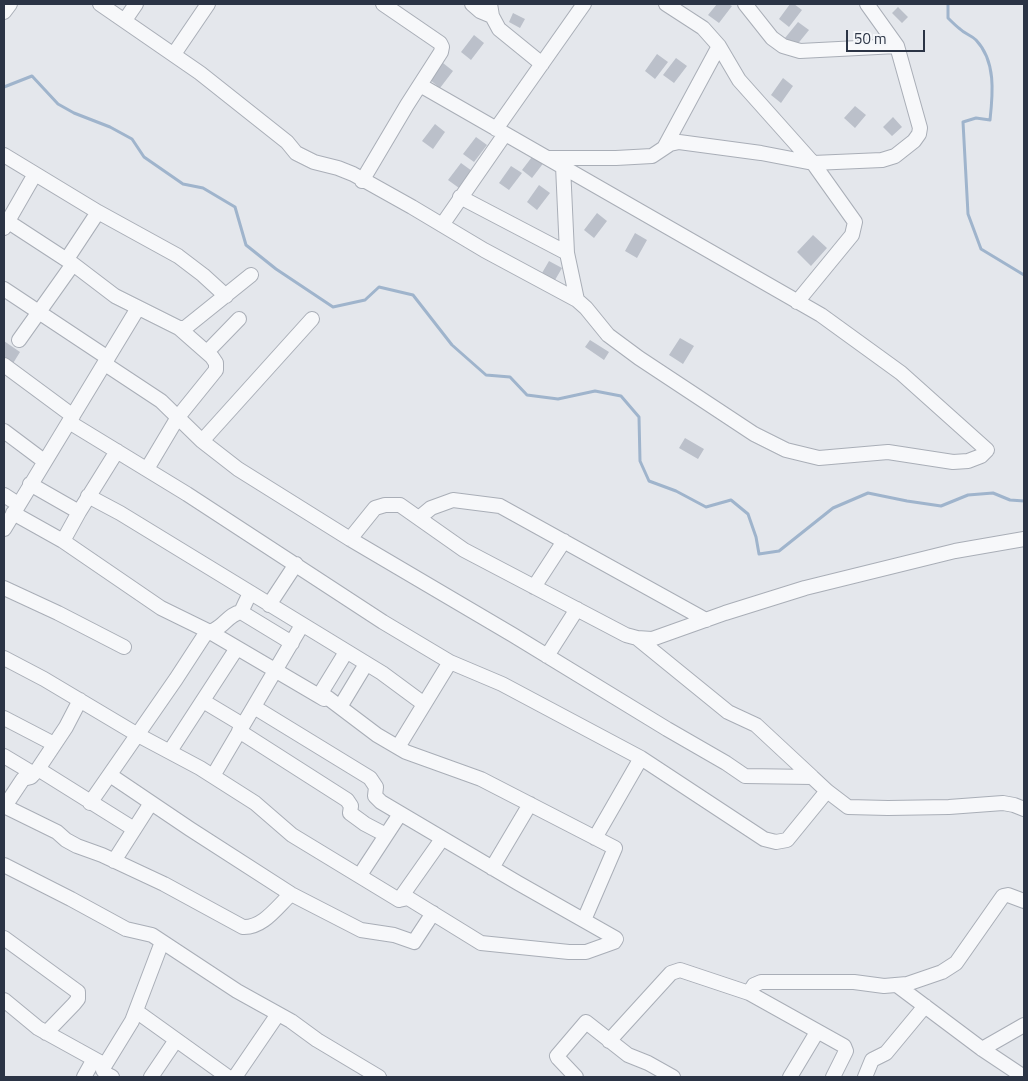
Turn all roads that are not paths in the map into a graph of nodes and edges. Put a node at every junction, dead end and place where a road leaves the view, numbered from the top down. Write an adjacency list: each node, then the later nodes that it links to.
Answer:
1 (10, 4): 12 (street)
2 (100, 4): 13 (street)
3 (136, 4): 13 (street)
4 (208, 4): 16 (street)
5 (382, 4): 18 (street)
6 (472, 4): 11 (street)
7 (584, 4): 17 (street)
8 (666, 4): 14 (street)
9 (745, 4): 15 (street)
10 (867, 4): 15 (street)
11 (491, 10): 17 (street)
12 (4, 12)
13 (125, 20): 16 (street)
14 (719, 46): 20 (street); 23 (street)
15 (897, 46): 23 (street)
16 (174, 54): 26 (street)
17 (542, 64): 19 (street)
18 (420, 85): 19 (street); 26 (street)
19 (500, 132): 22 (street); 27 (street)
20 (664, 148): 22 (street); 23 (street)
21 (4, 155): 25 (street)
22 (549, 158): 24 (street)
23 (813, 163): 37 (street)
24 (563, 166): 31 (street); 37 (street)
25 (35, 174): 28 (street); 29 (street)
26 (362, 180): 30 (street)
27 (460, 197): 30 (street); 31 (street)
28 (98, 212): 32 (street); 35 (street)
29 (5, 223): 32 (street)
30 (442, 225): 36 (street)
31 (567, 254): 36 (street)
32 (70, 262): 38 (street); 39 (street)
33 (252, 275): 35 (street)
34 (4, 289): 39 (street)
35 (226, 296): 42 (street)
36 (577, 300): 37 (street)
37 (797, 302)
38 (138, 308): 42 (street); 45 (street)
39 (39, 313): 43 (street); 45 (street)
40 (312, 319): 50 (street)
41 (239, 320): 44 (street)
42 (179, 328): 44 (street)
43 (19, 340)
44 (208, 352): 47 (street)
45 (106, 362): 47 (street); 48 (street)
46 (4, 365): 48 (street)
47 (178, 417): 50 (street); 53 (street)
48 (71, 419): 51 (street); 52 (street)
49 (4, 431): 52 (street)
50 (202, 441): 61 (street)
51 (117, 451): 53 (street); 56 (street)
52 (44, 461): 54 (street)
53 (146, 469): 65 (street)
54 (30, 484): 57 (street); 58 (street)
55 (4, 495): 57 (street)
56 (88, 496): 58 (street); 68 (street)
57 (15, 509): 60 (street); 63 (street)
58 (79, 512): 63 (street)
59 (419, 518): 61 (street); 64 (street); 66 (street)
60 (4, 529)
61 (350, 539): 80 (street)
62 (1024, 539): 72 (street)
63 (63, 540): 74 (street)
64 (564, 541): 66 (street); 72 (street)
65 (296, 564): 69 (street); 82 (street)
66 (534, 587): 70 (street)
67 (4, 588): 77 (street)
68 (250, 593): 69 (street); 71 (street)
69 (269, 605): 73 (street)
70 (577, 609): 75 (street); 80 (street)
71 (241, 612): 74 (street); 76 (street)
72 (706, 620): 75 (street)
73 (302, 625): 76 (street); 79 (street)
74 (210, 632): 78 (street); 93 (street)
75 (638, 638): 102 (street)
76 (292, 643): 84 (street)
77 (124, 647)
78 (237, 648): 84 (street); 87 (street)
79 (346, 652): 83 (street); 85 (street)
80 (547, 656): 102 (street)
81 (4, 658): 86 (street)
82 (450, 662): 88 (street); 98 (street)
83 (366, 664): 88 (street); 90 (street)
84 (275, 670): 85 (street); 89 (street)
85 (319, 696): 90 (street)
86 (80, 700): 93 (street); 94 (street)
87 (203, 701): 92 (street); 96 (street)
88 (424, 704): 95 (street)
89 (254, 707): 92 (street); 109 (street)
90 (340, 707): 95 (street)
91 (4, 718): 94 (street)
92 (241, 728): 101 (street); 111 (street)
93 (138, 735): 96 (street); 100 (street)
94 (54, 744): 99 (street)
95 (398, 747): 106 (street)
96 (170, 751): 101 (street)
97 (4, 756): 99 (street)
98 (641, 758): 103 (street); 113 (street)
99 (36, 772): 105 (street); 107 (street)
100 (110, 775): 104 (street); 105 (street)
101 (213, 776): 117 (street)
102 (812, 778): 103 (street)
103 (827, 791): 108 (street)
104 (150, 802): 110 (street); 118 (street)
105 (90, 803): 110 (street)
106 (530, 804): 113 (street); 116 (street)
107 (4, 806): 114 (street)
108 (1024, 809)
109 (400, 814): 111 (street); 112 (street)
110 (134, 829): 114 (street)
111 (386, 835): 117 (street)
112 (442, 838): 116 (street); 119 (street)
113 (595, 838): 122 (street)
114 (114, 860): 118 (street)
115 (4, 865): 124 (street)
116 (492, 868): 122 (street)
117 (360, 875): 119 (street)
118 (291, 894): 121 (street)
119 (399, 900): 121 (street)
120 (1024, 901): 125 (street)
121 (433, 913): 122 (street)
122 (584, 920)
123 (4, 938): 133 (street)
124 (162, 942): 129 (street); 130 (street)
125 (898, 986): 126 (street); 128 (street)
126 (749, 993): 132 (street); 135 (street)
127 (4, 1000): 133 (street)
128 (925, 1006): 136 (street); 147 (street)
129 (136, 1012): 134 (street); 137 (street)
130 (278, 1014): 141 (street); 142 (street)
131 (1024, 1025): 136 (street)
132 (817, 1032): 145 (street); 146 (street)
133 (46, 1033): 137 (street)
134 (176, 1040): 139 (street); 140 (street)
135 (609, 1041): 143 (street); 144 (street)
136 (982, 1049): 148 (street)
137 (104, 1067): 138 (street)
138 (84, 1077)
139 (151, 1077)
140 (228, 1077)
141 (235, 1077)
142 (379, 1077)
143 (576, 1077)
144 (673, 1077)
145 (790, 1077)
146 (833, 1077)
147 (865, 1077)
148 (1024, 1077)

